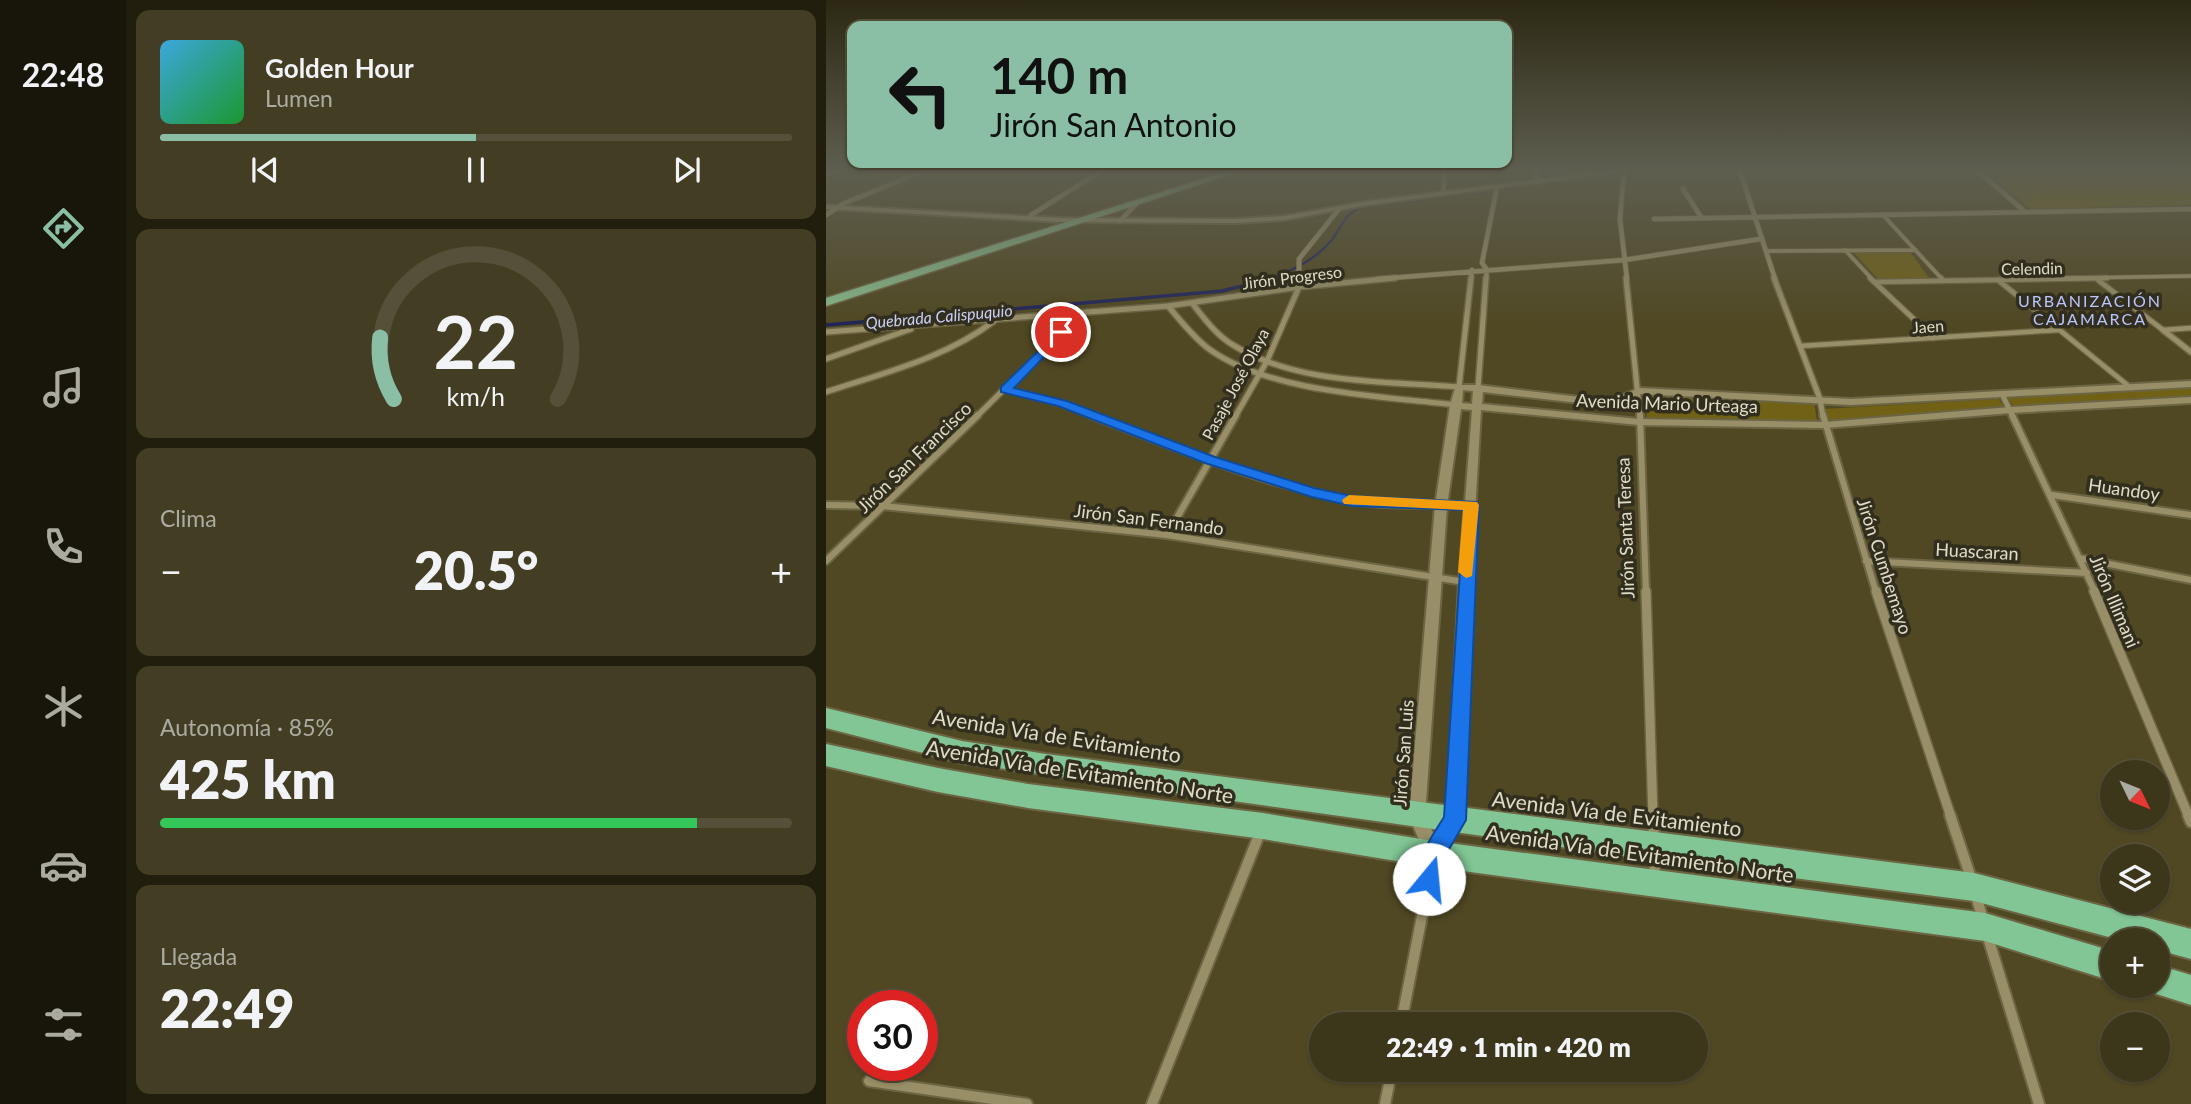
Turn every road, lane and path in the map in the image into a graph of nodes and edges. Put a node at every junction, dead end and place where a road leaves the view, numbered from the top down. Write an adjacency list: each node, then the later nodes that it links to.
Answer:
1 (1053, 223): 21 (main road)
2 (1076, 223): 22 (main road)
3 (1329, 223): 20 (street, Pasaje José Olaya)
4 (1490, 223): 14 (street)
5 (1620, 223): 12 (street, Jirón Santa Teresa)
6 (1754, 223): 8 (street, Jirón Cumbemayo)
7 (1890, 223): 10 (street)
8 (1760, 239): 11 (street, Jirón Cumbemayo); 12 (street, Jirón Progreso)
9 (1845, 250): 10 (street); 11 (street); 19 (street)
10 (1916, 250): 17 (street)
11 (1766, 251): 33 (street, Jirón Cumbemayo)
12 (1624, 260): 14 (street, Jirón Progreso); 43 (street, Jirón Santa Teresa)
13 (1472, 270): 14 (street, Jirón Progreso); 20 (street, Jirón Progreso); 39 (street, Jirón San Luis)
14 (1487, 270): 40 (street)
15 (2191, 276): 16 (street, Celendin)
16 (2098, 279): 18 (street, Celendin); 30 (street)
17 (1943, 280): 18 (street, Celendin); 19 (street, Celendin)
18 (1998, 280): 29 (street)
19 (1874, 282): 32 (street)
20 (1299, 287): 23 (street, Jirón Progreso); 36 (street, Pasaje José Olaya)
21 (826, 296)
22 (826, 302)
23 (1192, 303): 24 (street, Jirón Progreso); 36 (street, Avenida Mario Urteaga)
24 (1168, 306): 25 (street, Jirón Progreso); 37 (street, Avenida Mario Urteaga)
25 (1080, 313): 26 (street, Jirón Progreso); 42 (street, Jirón San Francisco)
26 (994, 321): 27 (street, Jirón Progreso); 44 (street)
27 (921, 325): 31 (street, Jirón Progreso); 35 (street)
28 (2191, 328): 30 (street)
29 (2057, 330): 32 (street, Jaen); 41 (street)
30 (2163, 330): 34 (street)
31 (826, 332)
32 (1934, 338): 33 (street, Jaen)
33 (1800, 346): 46 (street, Jirón Cumbemayo)
34 (2191, 352)
35 (826, 359)
36 (1267, 362): 37 (street, Pasaje José Olaya); 39 (street, Avenida Mario Urteaga)
37 (1260, 373): 48 (street, Avenida Mario Urteaga); 53 (street, Pasaje José Olaya)
38 (2191, 384): 41 (street, Avenida Mario Urteaga)
39 (1459, 387): 40 (street, Avenida Mario Urteaga); 48 (street, Jirón San Luis)
40 (1478, 388): 43 (street, Avenida Mario Urteaga); 49 (street)
41 (2131, 388): 45 (street, Avenida Mario Urteaga)
42 (1005, 389): 53 (street); 57 (street, Jirón San Francisco)
43 (1639, 391): 46 (street, Avenida Mario Urteaga); 51 (street, Jirón Santa Teresa)
44 (826, 392)
45 (2003, 396): 46 (street, Avenida Mario Urteaga); 50 (street, Jirón Illimani)
46 (1820, 399): 52 (street, Jirón Cumbemayo)
47 (2191, 400): 50 (street, Avenida Mario Urteaga)
48 (1455, 405): 49 (street, Avenida Mario Urteaga); 58 (street, Jirón San Luis)
49 (1476, 408): 51 (street, Avenida Mario Urteaga); 56 (street)
50 (2011, 410): 52 (street, Avenida Mario Urteaga); 54 (street, Jirón Illimani)
51 (1639, 422): 52 (street, Avenida Mario Urteaga); 76 (street, Jirón Santa Teresa)
52 (1825, 425): 63 (street, Jirón Cumbemayo)
53 (1210, 460): 58 (street); 60 (street, Pasaje José Olaya)
54 (2052, 495): 59 (street, Huandoy); 61 (street, Jirón Illimani)
55 (826, 505): 57 (street, Jirón San Fernando)
56 (1471, 505): 58 (street); 67 (street)
57 (883, 506): 60 (street, Jirón San Fernando); 62 (street, Jirón San Francisco)
58 (1441, 506): 65 (street, Jirón San Luis)
59 (2191, 515)
60 (1167, 535): 65 (street, Jirón San Fernando)
61 (2079, 558): 64 (street, Jirón Illimani); 66 (street)
62 (826, 561)
63 (1866, 561): 64 (street, Huascaran); 79 (street, Jirón Cumbemayo)
64 (2087, 573): 74 (street, Jirón Illimani)
65 (1437, 578): 67 (street, Jirón San Fernando); 72 (street, Jirón San Luis)
66 (2191, 580)
67 (1465, 582): 73 (street)
68 (826, 718): 70 (highway, Avenida Vía de Evitamiento)
69 (826, 755): 71 (highway, Avenida Vía de Evitamiento Norte)
70 (1046, 765): 71 (highway); 72 (highway, Avenida Vía de Evitamiento)
71 (1028, 796): 75 (highway, Avenida Vía de Evitamiento Norte)
72 (1417, 816): 73 (highway, Avenida Vía de Evitamiento); 77 (street, Jirón San Luis)
73 (1455, 820): 76 (highway, Avenida Vía de Evitamiento); 77 (street)
74 (2191, 822)
75 (1263, 826): 77 (highway, Avenida Vía de Evitamiento Norte); 89 (street)
76 (1654, 847): 78 (street, Jirón Santa Teresa); 79 (highway, Avenida Vía de Evitamiento)
77 (1433, 855): 78 (highway, Avenida Vía de Evitamiento Norte); 85 (street)
78 (1656, 884): 80 (highway, Avenida Vía de Evitamiento Norte)
79 (1974, 887): 80 (street, Jirón Cumbemayo); 81 (highway, Avenida Vía de Evitamiento)
80 (1985, 927): 82 (highway, Avenida Vía de Evitamiento Norte); 91 (street, Jirón Cumbemayo)
81 (2191, 944)
82 (2100, 962)
83 (2170, 984): 84 (highway)
84 (2191, 990)
85 (1403, 1012)
86 (869, 1081): 88 (street)
87 (1389, 1082): 90 (street)
88 (1027, 1104)
89 (1152, 1104)
90 (1385, 1104)
91 (2039, 1104)

